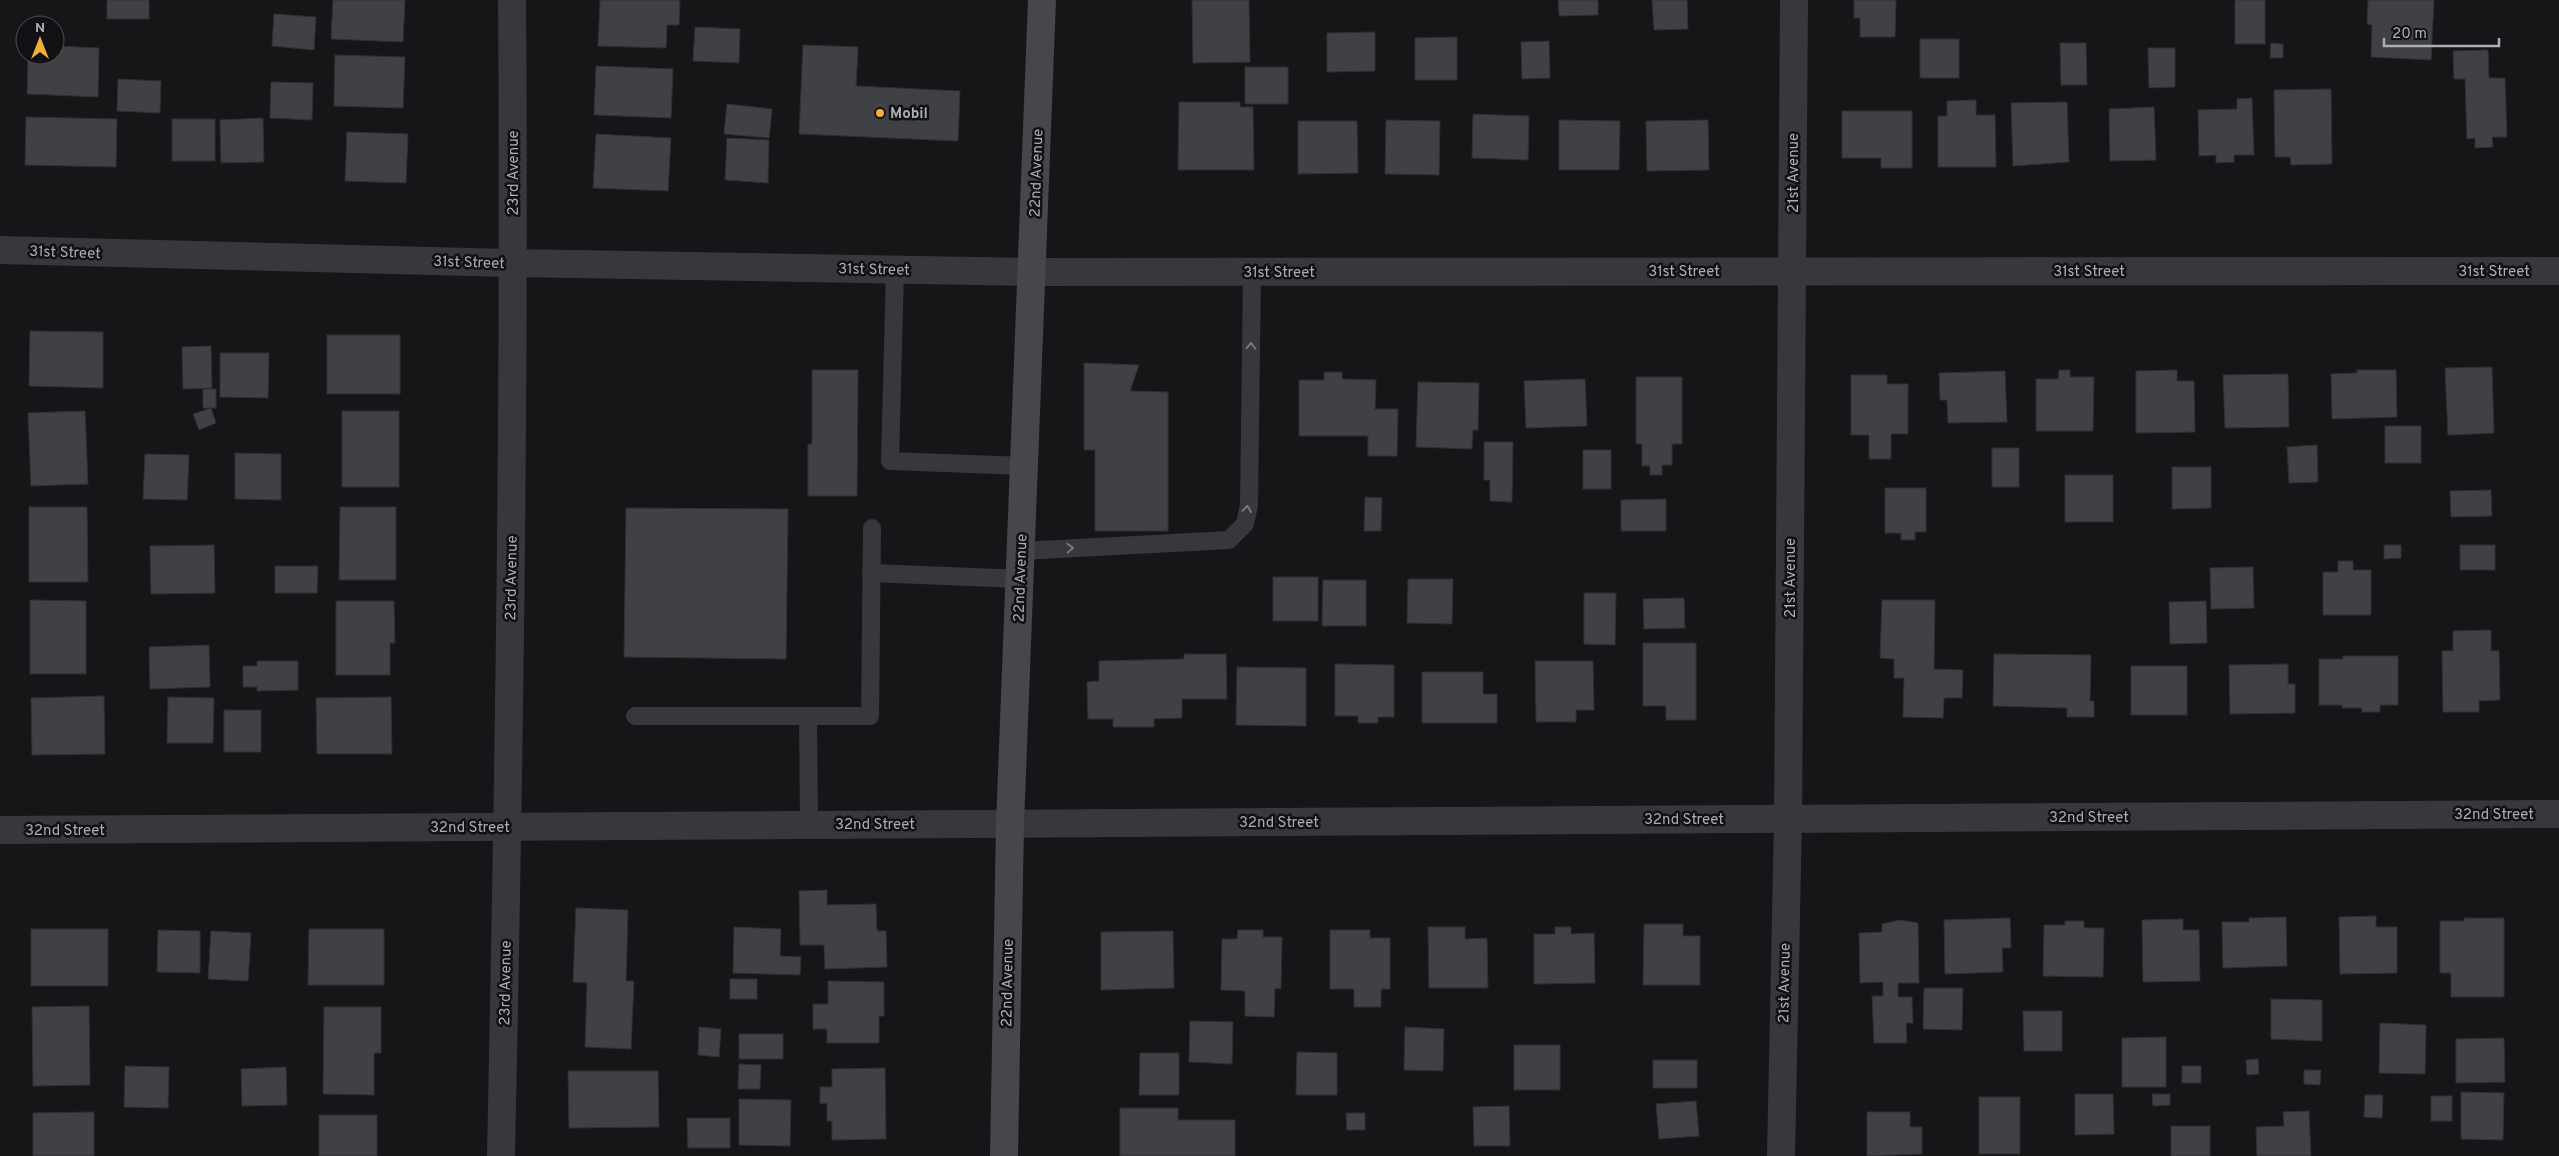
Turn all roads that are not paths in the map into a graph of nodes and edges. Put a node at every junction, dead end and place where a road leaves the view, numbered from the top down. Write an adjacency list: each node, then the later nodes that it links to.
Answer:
1 (512, 0): 5 (street, 23rd Avenue)
2 (1042, 0): 9 (street, 22nd Avenue)
3 (1794, 0): 7 (street, 21st Avenue)
4 (0, 250): 5 (street, 31st Street)
5 (514, 263): 6 (street, 31st Street); 22 (street, 23rd Avenue)
6 (895, 270): 9 (street, 31st Street); 11 (lane)
7 (1792, 271): 8 (street, 31st Street); 10 (street, 31st Street); 19 (street, 21st Avenue)
8 (2559, 271)
9 (1032, 272): 10 (street, 31st Street); 11 (street, 22nd Avenue)
10 (1252, 272): 13 (lane, one-way to 10)
11 (1024, 466): 13 (street, 22nd Avenue)
12 (872, 528): 14 (lane)
13 (1021, 551): 15 (street, 22nd Avenue)
14 (871, 573): 15 (lane); 17 (lane)
15 (1021, 579): 20 (street, 22nd Avenue)
16 (634, 716): 17 (lane)
17 (808, 716): 21 (lane)
18 (2559, 814): 19 (street, 32nd Street)
19 (1788, 818): 20 (street, 32nd Street); 26 (street, 21st Avenue)
20 (1010, 824): 21 (street, 32nd Street); 25 (street, 22nd Avenue)
21 (810, 825): 22 (street, 32nd Street)
22 (508, 827): 23 (street, 32nd Street); 24 (street, 23rd Avenue)
23 (0, 830)
24 (501, 1156)
25 (1004, 1156)
26 (1781, 1156)

